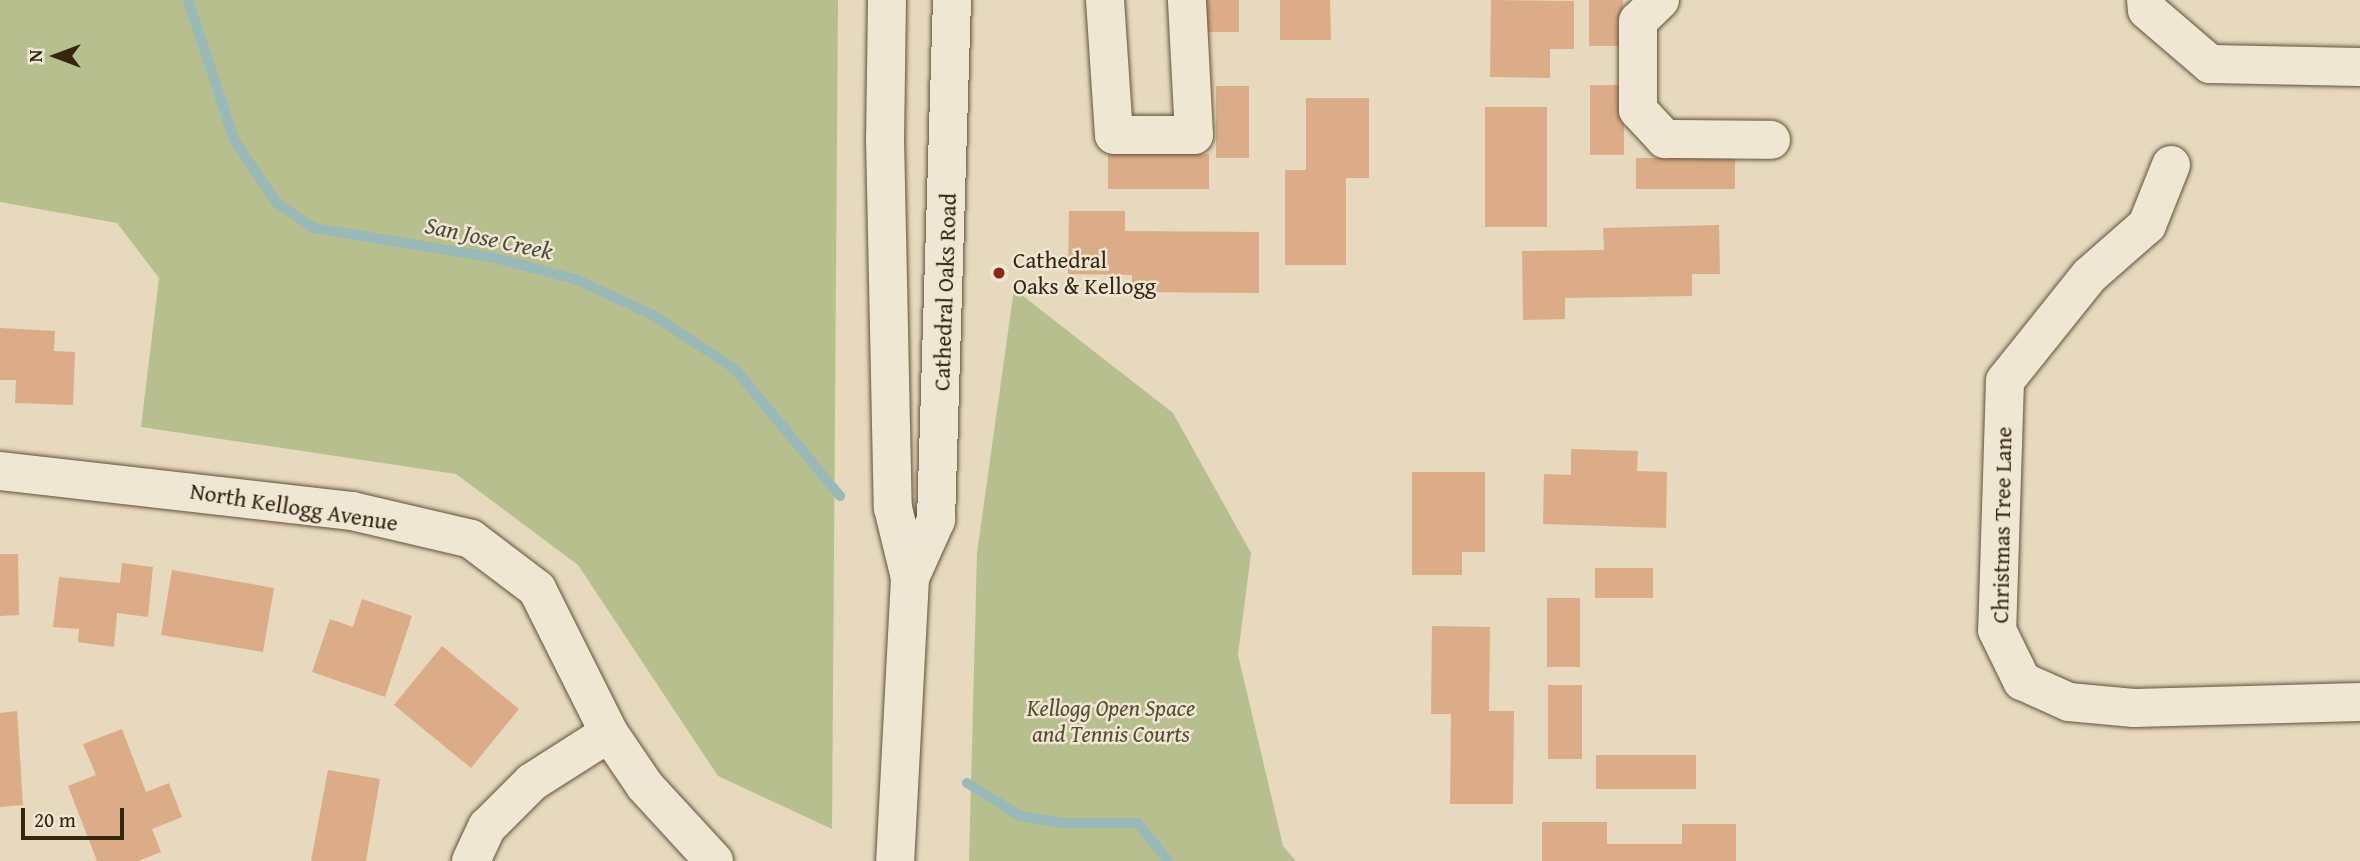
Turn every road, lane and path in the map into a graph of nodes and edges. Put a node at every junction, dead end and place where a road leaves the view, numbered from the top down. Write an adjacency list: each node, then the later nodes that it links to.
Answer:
1 (887, 0): 11 (street, Cathedral Oaks Road)
2 (952, 0): 11 (street, Cathedral Oaks Road)
3 (1105, 0): 4 (street)
4 (1187, 0)
5 (1660, 0): 8 (street)
6 (2146, 0): 7 (street)
7 (2360, 67)
8 (1771, 140)
9 (2171, 165): 12 (street, Christmas Tree Lane)
10 (0, 471): 13 (street, North Kellogg Avenue)
11 (910, 578): 16 (street, Cathedral Oaks Road)
12 (2360, 702)
13 (609, 733): 14 (street); 15 (street, North Kellogg Avenue)
14 (471, 861)
15 (714, 861)
16 (895, 861)

